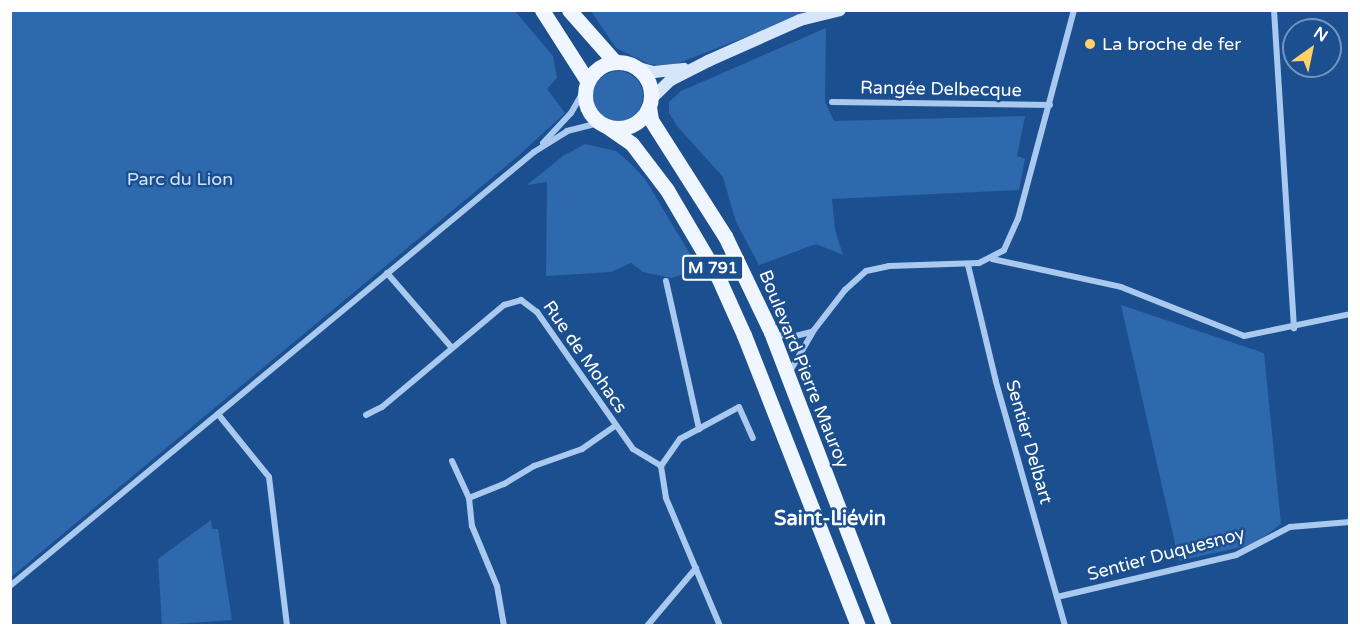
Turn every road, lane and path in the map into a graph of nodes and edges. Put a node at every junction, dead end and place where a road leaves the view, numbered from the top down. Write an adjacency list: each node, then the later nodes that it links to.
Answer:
1 (542, 10): 9 (main road)
2 (569, 10): 7 (main road)
3 (840, 10): 6 (street)
4 (1074, 10): 12 (street)
5 (1274, 10): 20 (street)
6 (708, 61): 8 (street); 11 (street)
7 (615, 62): 8 (main road); 9 (main road)
8 (635, 67): 11 (main road)
9 (587, 84): 13 (main road); 14 (street)
10 (832, 102): 12 (street, Rangée Delbecque)
11 (650, 103): 13 (main road); 22 (main road, Boulevard Pierre Mauroy / M 791)
12 (1050, 105): 15 (street)
13 (604, 125): 14 (street); 41 (main road, M 791)
14 (534, 152): 17 (street)
15 (993, 259): 16 (street); 20 (street)
16 (968, 265): 21 (street); 36 (street, Sentier Delbart)
17 (387, 273): 23 (street); 25 (street)
18 (666, 281): 28 (street)
19 (1350, 314): 20 (street)
20 (1294, 328)
21 (814, 330): 22 (street); 24 (street)
22 (771, 333): 24 (main road, Boulevard Pierre Mauroy / M 791)
23 (452, 348): 26 (street, Rue de Mohacs); 27 (street, Rue de Mohacs)
24 (788, 375): 42 (main road, Boulevard Pierre Mauroy / M 791)
25 (218, 414): 35 (street); 37 (street)
26 (366, 415)
27 (615, 426): 31 (street, Rue de Mohacs); 32 (street)
28 (699, 429): 29 (street); 31 (street)
29 (753, 438)
30 (452, 460): 32 (street)
31 (661, 466): 34 (street)
32 (469, 498): 38 (street)
33 (1350, 522): 36 (street, Sentier Duquesnoy)
34 (696, 568): 39 (street); 40 (street)
35 (10, 586)
36 (1057, 597): 43 (street, Sentier Delbart)
37 (287, 626)
38 (504, 626)
39 (647, 626)
40 (720, 626)
41 (858, 626)
42 (884, 626)
43 (1065, 626)

